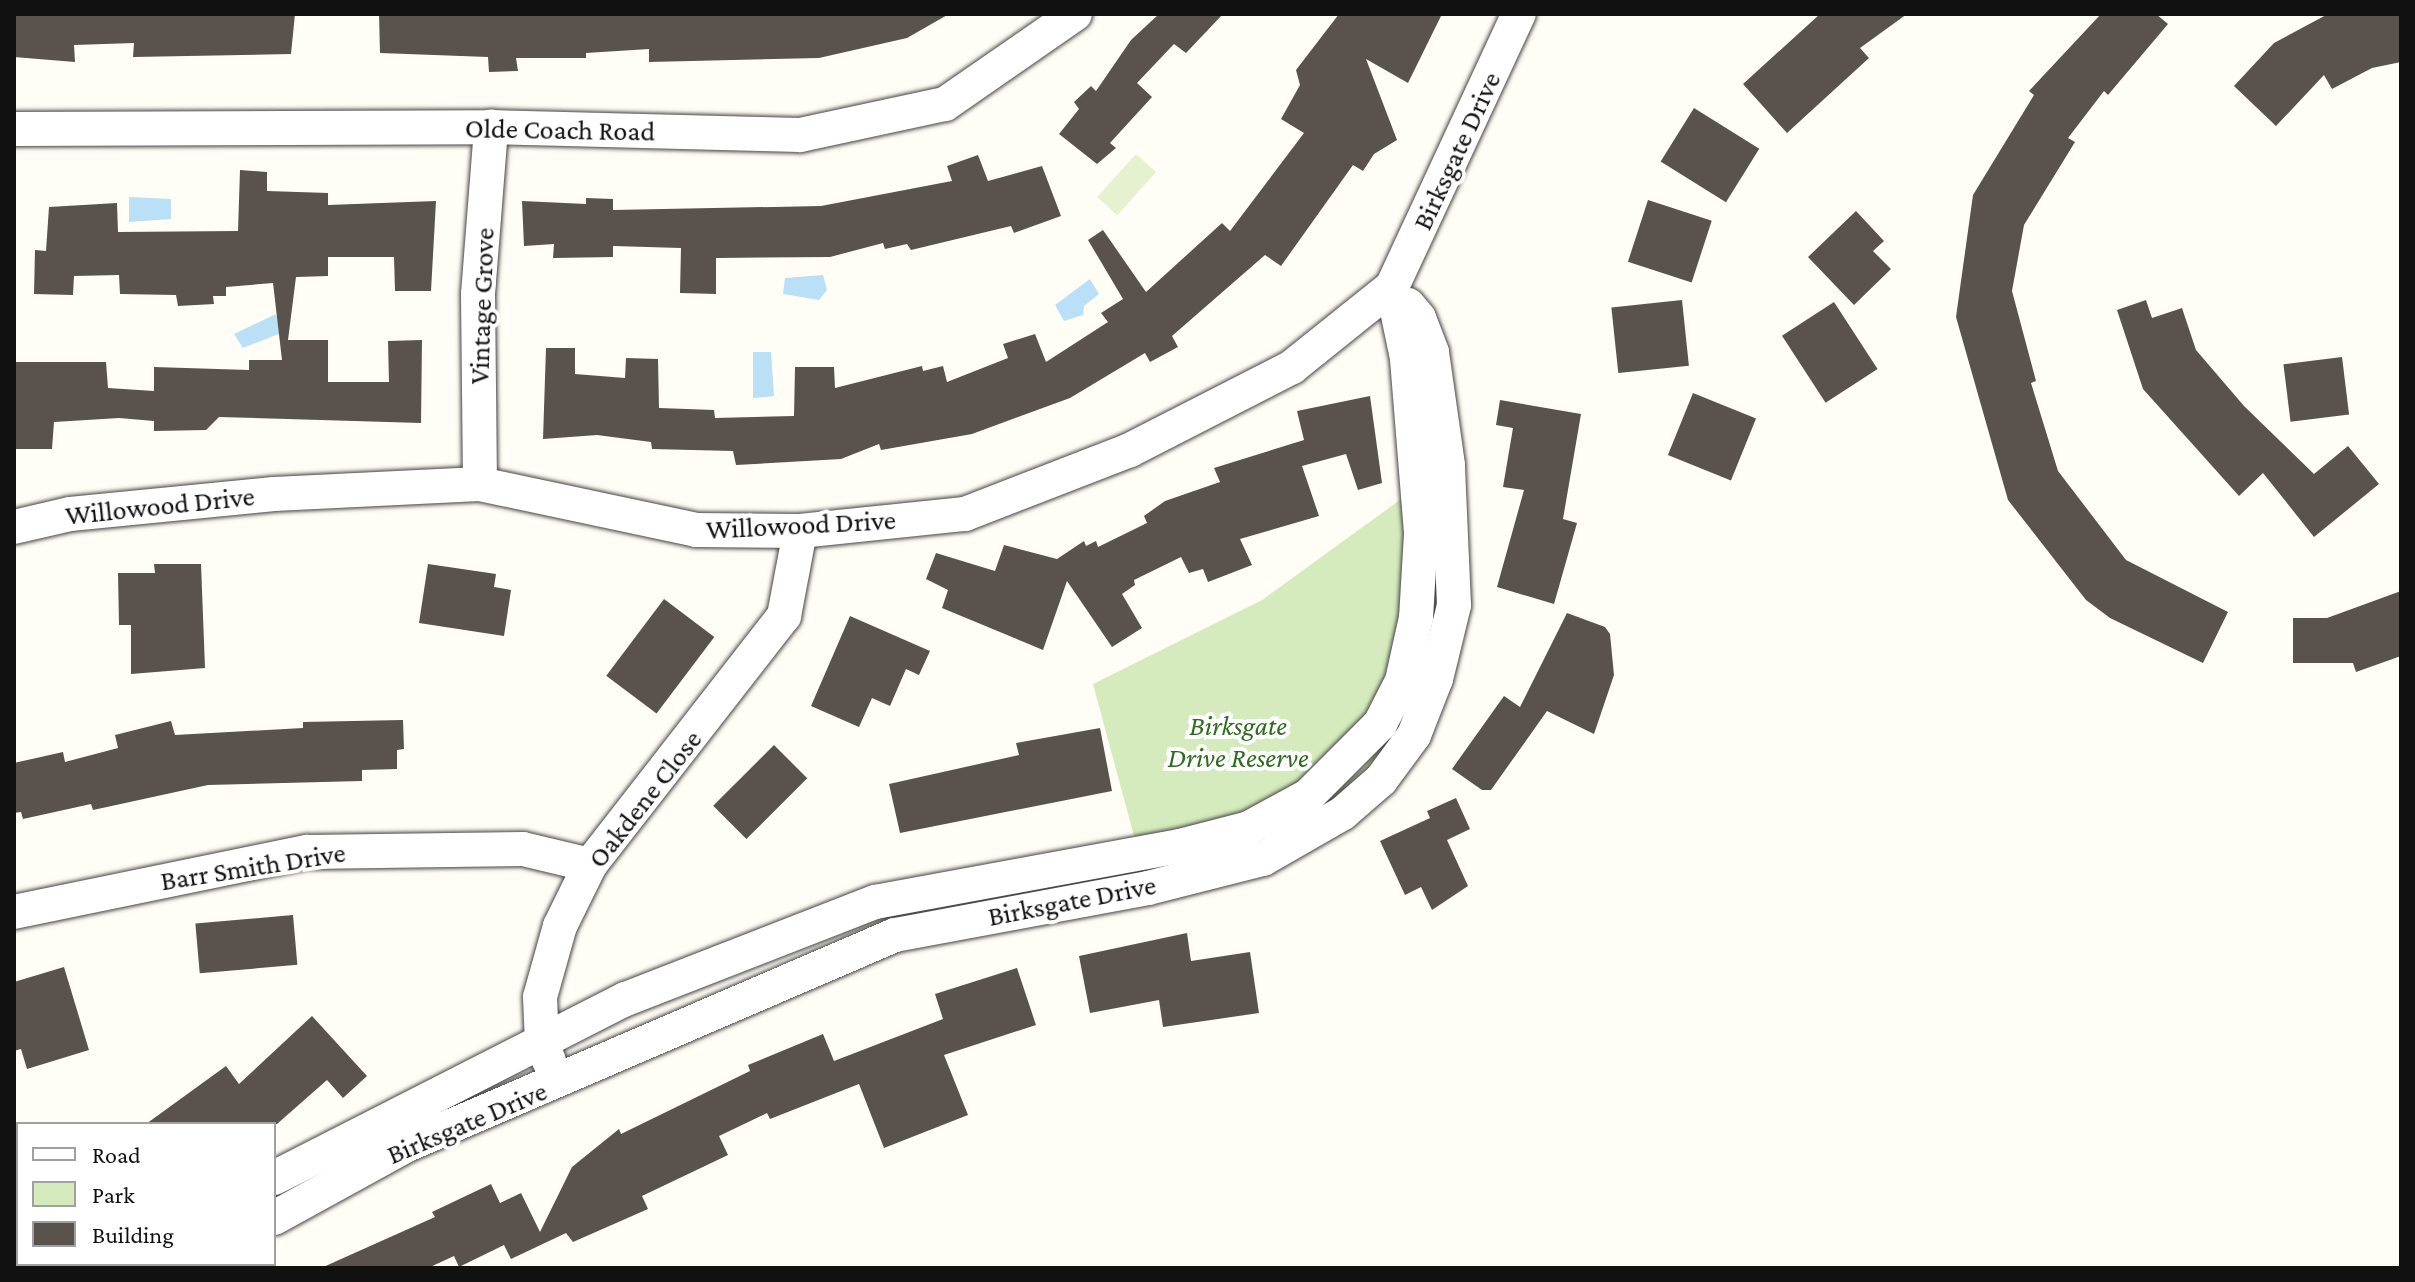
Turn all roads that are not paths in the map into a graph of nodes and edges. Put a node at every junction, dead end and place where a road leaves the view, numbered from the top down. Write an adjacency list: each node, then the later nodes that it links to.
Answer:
1 (1075, 14): 3 (street, Olde Coach Road)
2 (1519, 14): 5 (street, Birksgate Drive)
3 (491, 127): 4 (street, Olde Coach Road); 6 (street, Vintage Grove)
4 (14, 129)
5 (1392, 287): 8 (street, Willowood Drive); 11 (street, Birksgate Drive); 12 (street, Birksgate Drive)
6 (480, 484): 7 (street, Willowood Drive); 8 (street, Willowood Drive)
7 (14, 527)
8 (800, 531): 9 (street, Oakdene Close)
9 (590, 865): 10 (street, Barr Smith Drive); 11 (street, Oakdene Close)
10 (14, 912)
11 (542, 1043): 12 (street, Oakdene Close); 13 (street, Birksgate Drive)
12 (557, 1084): 14 (street, Birksgate Drive)
13 (276, 1177)
14 (276, 1217)

